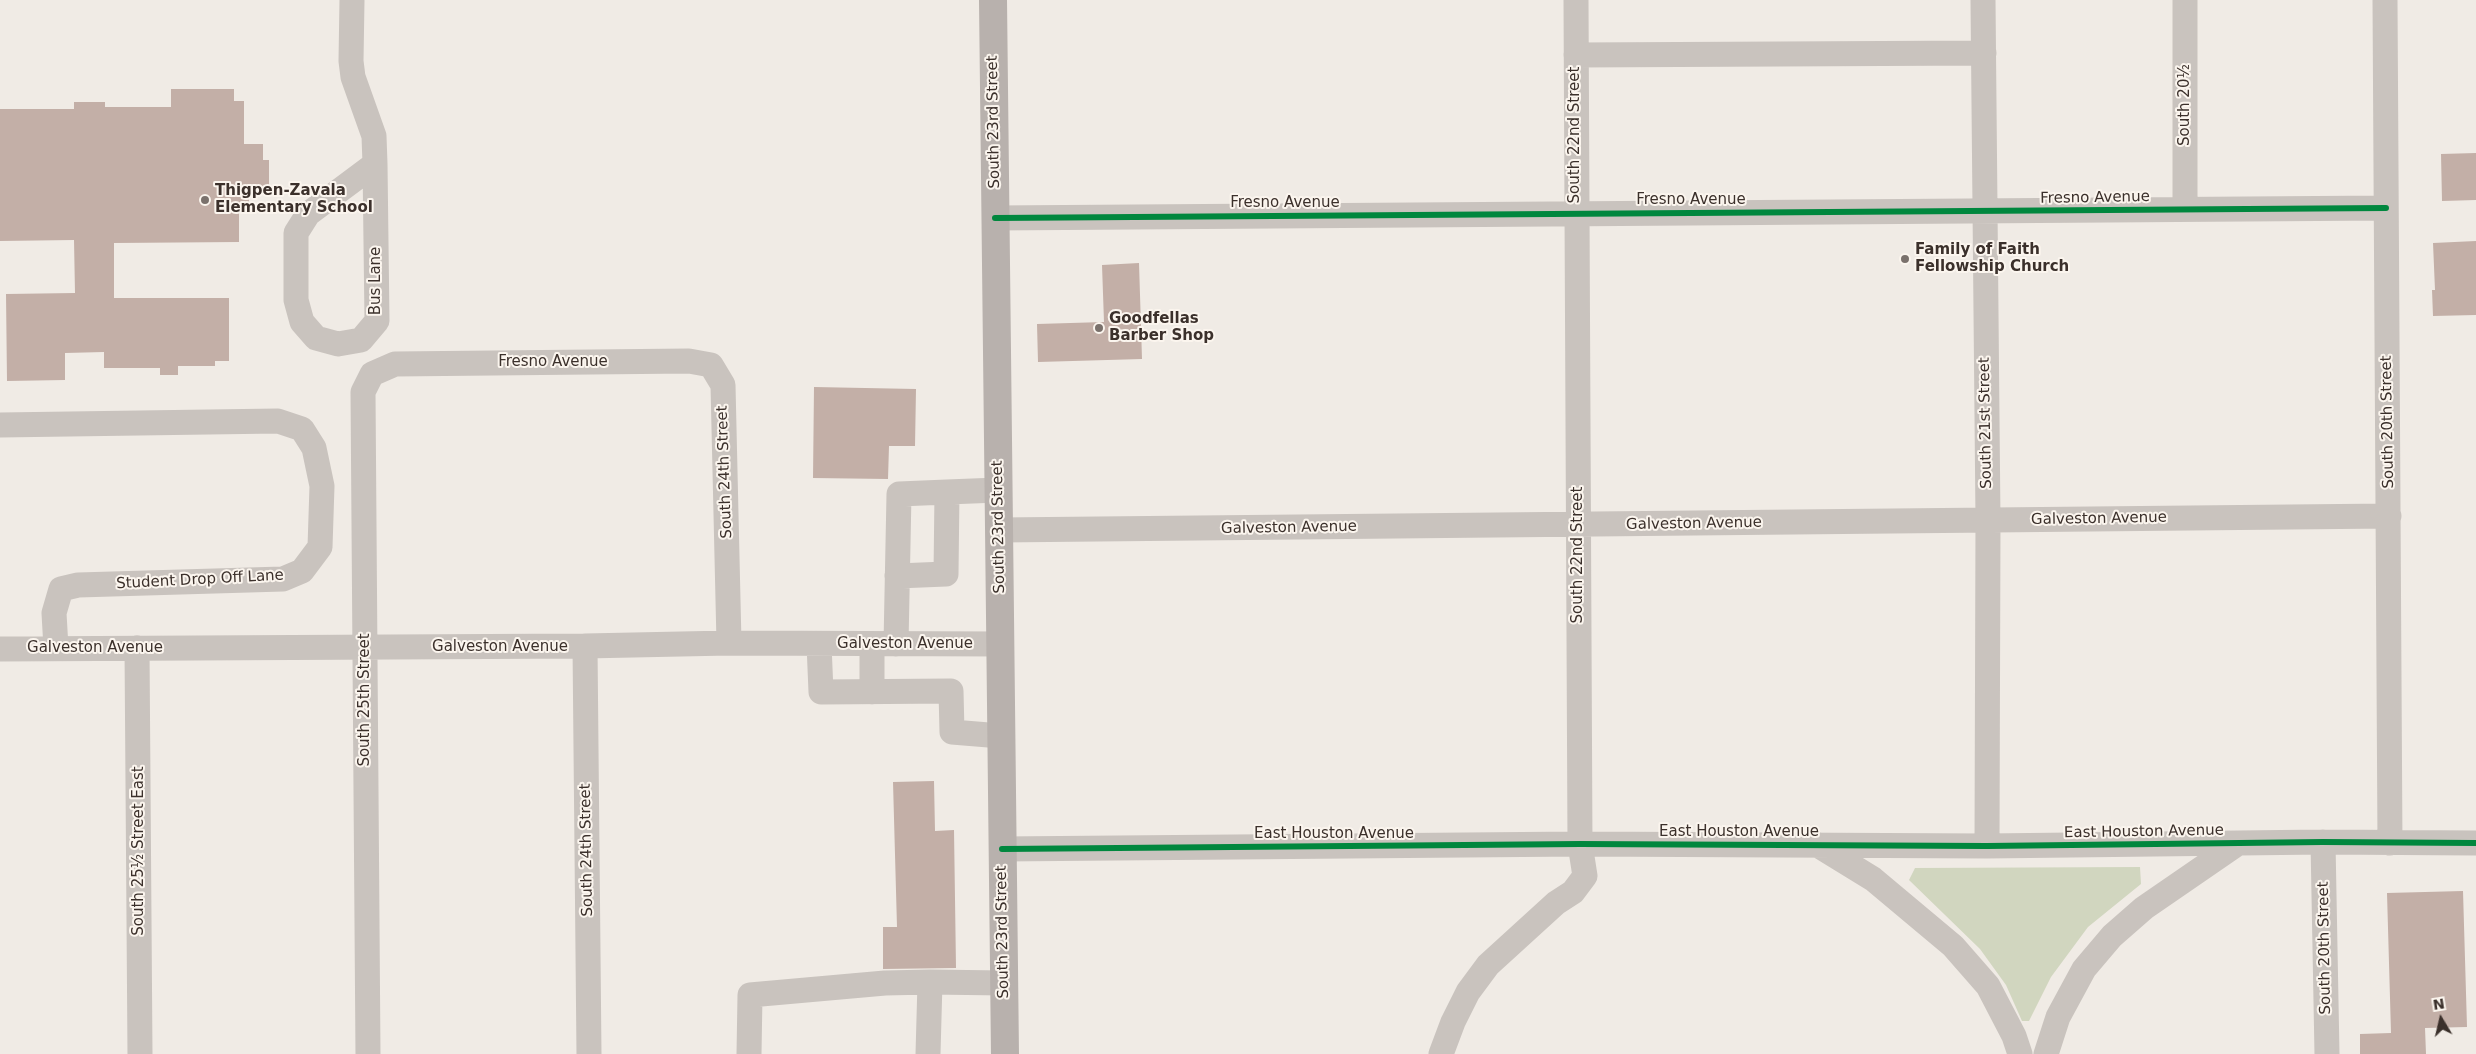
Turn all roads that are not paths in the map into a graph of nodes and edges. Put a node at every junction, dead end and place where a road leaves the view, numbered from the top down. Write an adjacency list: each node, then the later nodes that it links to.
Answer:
1 (352, 0): 9 (street, Bus Lane)
2 (993, 0): 14 (main road, South 23rd Street)
3 (1576, 0): 8 (street, South 22nd Street)
4 (1984, 0): 7 (street, South 21st Street)
5 (2185, 0): 11 (street, South 20½)
6 (2385, 0): 10 (street, South 20th Street)
7 (1984, 53): 8 (street); 12 (street, South 21st Street)
8 (1576, 55): 13 (street, South 22nd Street)
9 (375, 164): 9 (street, Bus Lane)
10 (2386, 208): 11 (street, Fresno Avenue); 20 (street, South 20th Street)
11 (2185, 209): 12 (street, Fresno Avenue)
12 (1984, 212): 13 (street, Fresno Avenue); 21 (street, South 21st Street)
13 (1575, 213): 14 (street, Fresno Avenue); 22 (street, South 22nd Street)
14 (995, 218): 18 (main road, South 23rd Street)
15 (395, 364): 16 (street, Fresno Avenue); 33 (street, South 25th Street)
16 (711, 365): 25 (street, South 24th Street)
17 (0, 425): 31 (street, Student Drop Off Lane)
18 (998, 490): 19 (street); 23 (main road, South 23rd Street)
19 (947, 492): 24 (street); 24 (street)
20 (2389, 516): 21 (street, Galveston Avenue); 38 (street, South 20th Street)
21 (1988, 520): 22 (street, Galveston Avenue); 43 (street, South 21st Street)
22 (1578, 525): 23 (street, Galveston Avenue); 40 (street, South 22nd Street)
23 (999, 530): 29 (main road, South 23rd Street)
24 (898, 576): 28 (street)
25 (729, 643): 26 (street, Galveston Avenue); 30 (street, Galveston Avenue)
26 (819, 644): 27 (street, Galveston Avenue); 35 (street)
27 (872, 644): 28 (street, Galveston Avenue); 35 (street)
28 (896, 644): 29 (street, Galveston Avenue)
29 (1000, 644): 36 (main road, South 23rd Street)
30 (585, 646): 33 (street, Galveston Avenue); 49 (street, South 24th Street)
31 (56, 648): 32 (street, Galveston Avenue); 34 (street, Galveston Avenue)
32 (137, 648): 33 (street, Galveston Avenue); 47 (street, South 25½ Street East)
33 (365, 648): 48 (street, South 25th Street)
34 (0, 649)
35 (872, 692): 36 (street)
36 (1001, 736): 44 (main road, South 23rd Street)
37 (2323, 842): 38 (street, East Houston Avenue); 42 (street, East Houston Avenue); 56 (street, South 20th Street)
38 (2390, 843): 39 (street, East Houston Avenue)
39 (2476, 843)
40 (1580, 844): 41 (street, East Houston Avenue); 44 (street, East Houston Avenue); 53 (street, South 22nd Street)
41 (1816, 844): 43 (street, East Houston Avenue); 54 (street)
42 (2237, 844): 43 (street, East Houston Avenue); 55 (street)
43 (1987, 846)
44 (1002, 849): 46 (main road, South 23rd Street)
45 (930, 982): 46 (street); 50 (street); 51 (street)
46 (1004, 983): 52 (main road, South 23rd Street)
47 (140, 1054)
48 (368, 1054)
49 (589, 1054)
50 (749, 1054)
51 (928, 1054)
52 (1005, 1054)
53 (1441, 1054)
54 (2020, 1054)
55 (2046, 1054)
56 (2327, 1054)

